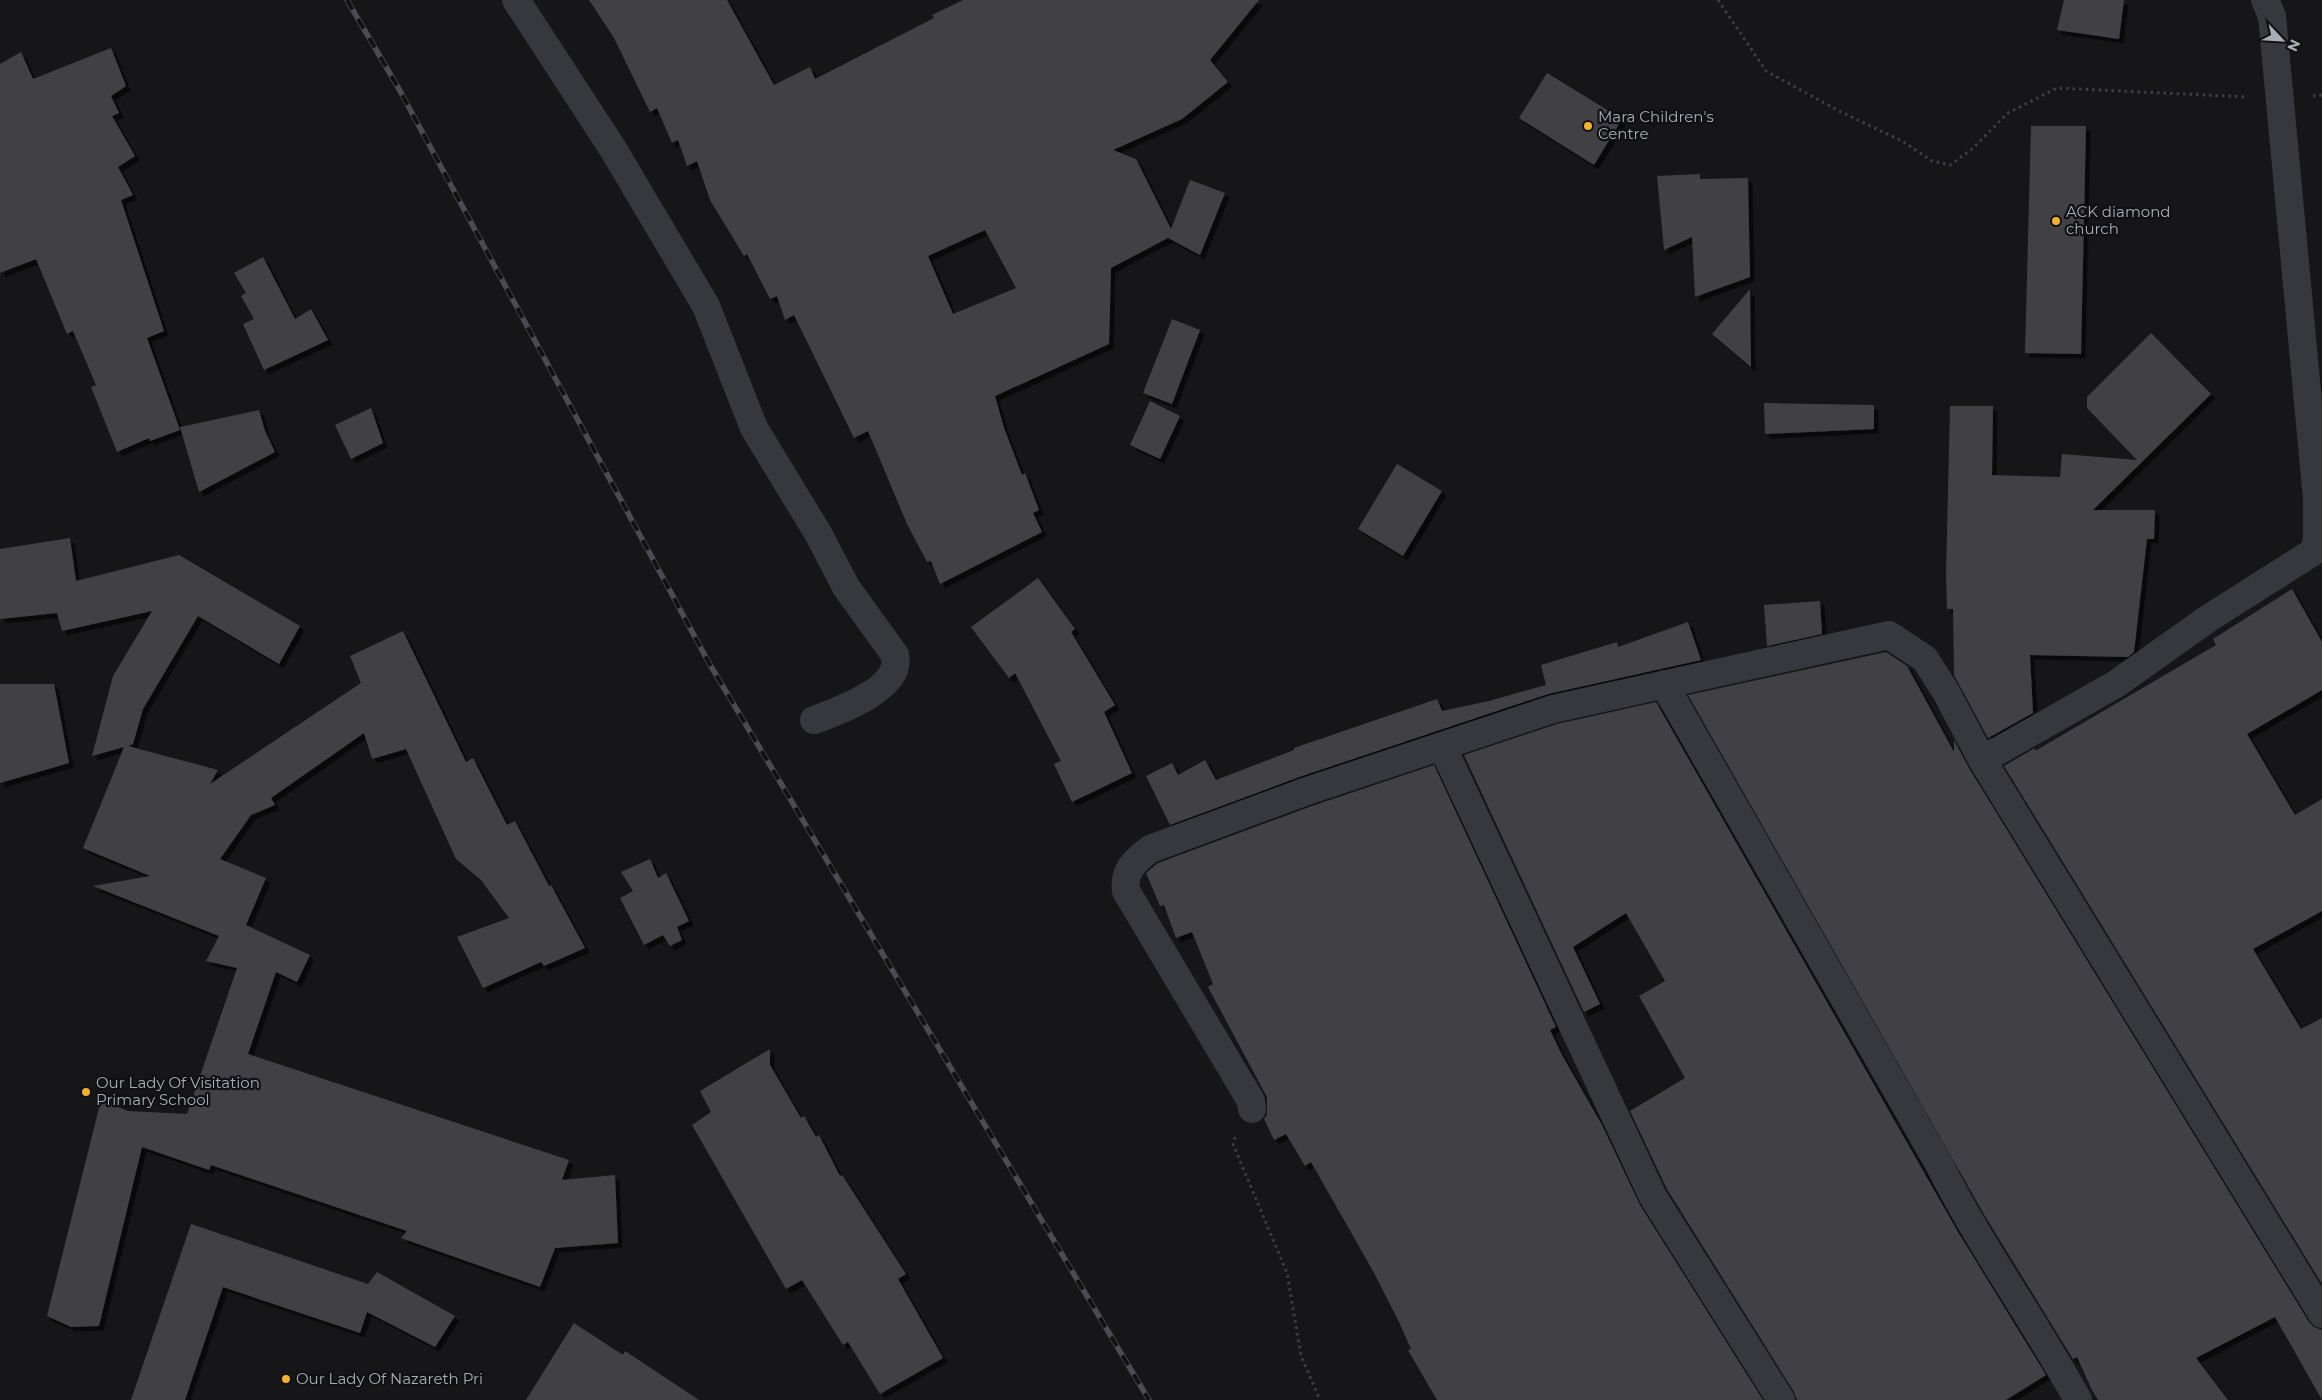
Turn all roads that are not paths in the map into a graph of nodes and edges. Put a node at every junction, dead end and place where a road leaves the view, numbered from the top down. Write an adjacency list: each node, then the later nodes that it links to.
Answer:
1 (516, 0): 5 (street)
2 (2265, 0): 3 (street)
3 (2318, 548): 7 (street)
4 (1664, 684): 6 (street); 7 (street); 11 (street)
5 (814, 720)
6 (1442, 746): 8 (street); 10 (street)
7 (1982, 760): 9 (street)
8 (1252, 1109)
9 (2322, 1314)
10 (1781, 1400)
11 (2078, 1400)

